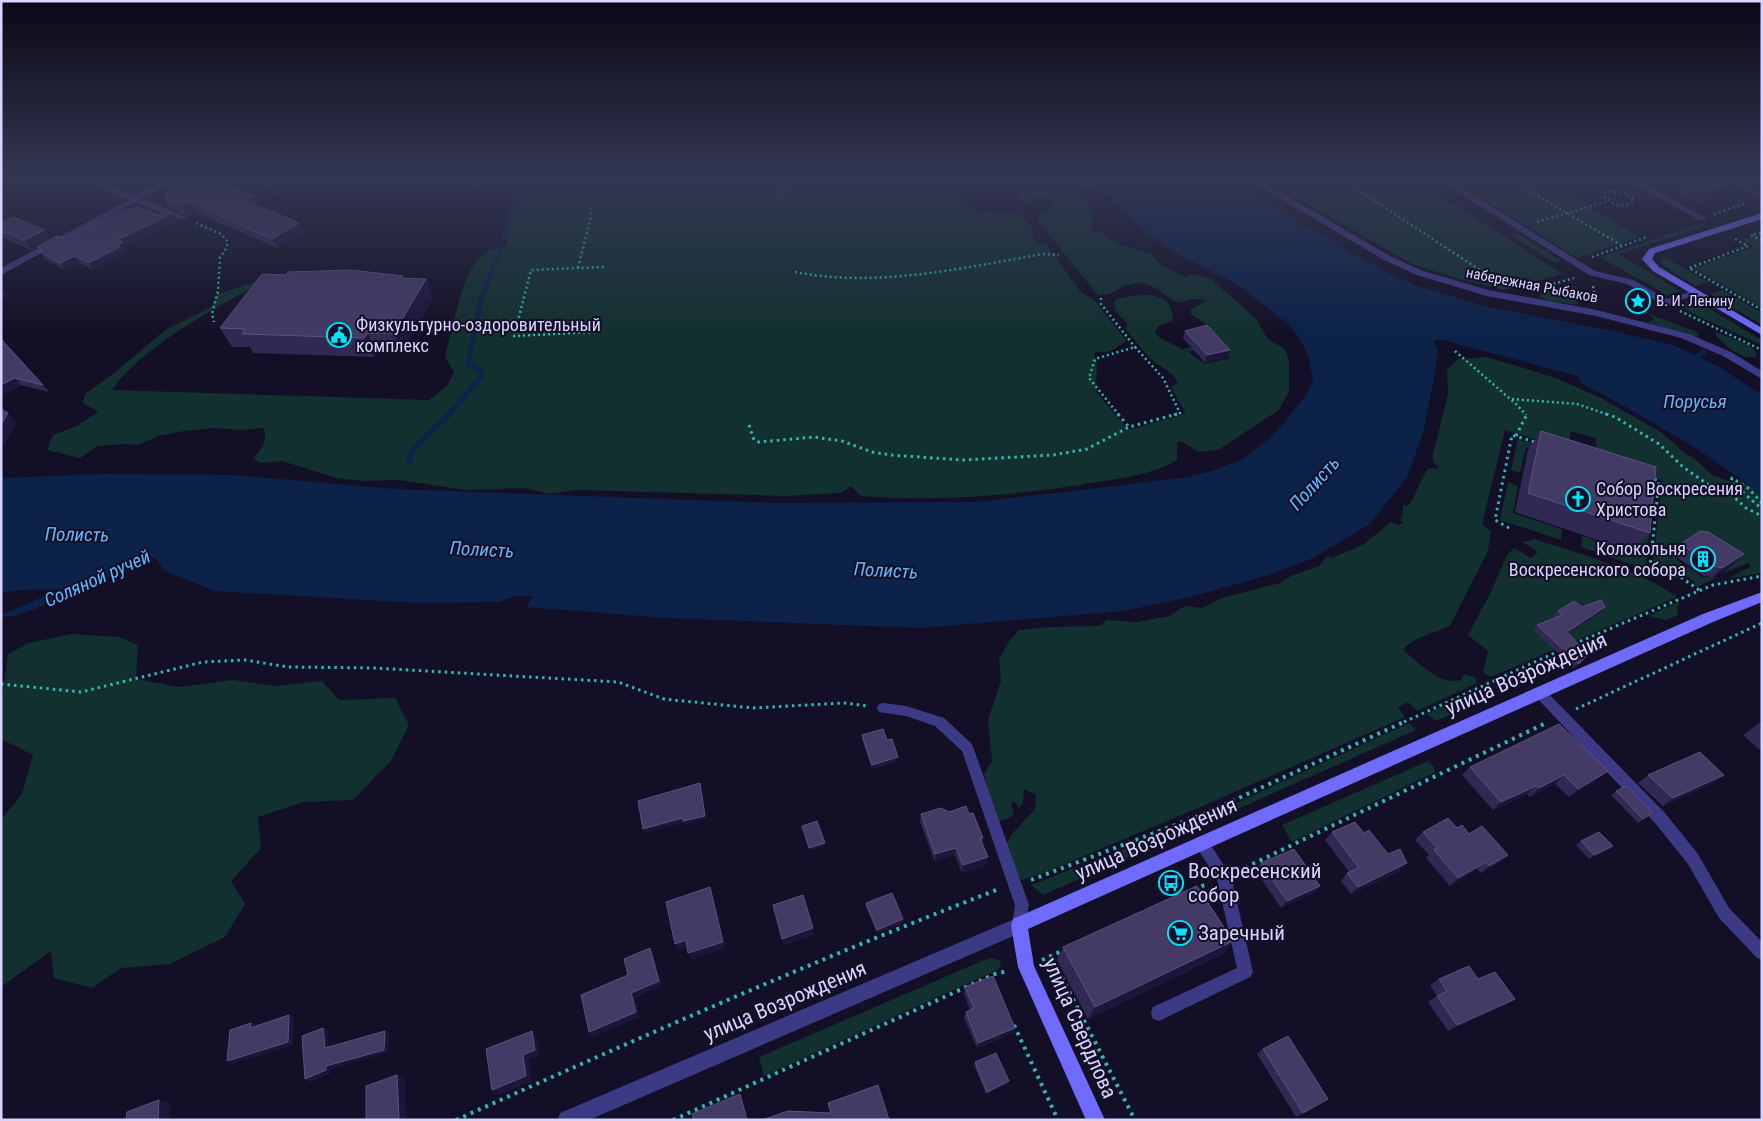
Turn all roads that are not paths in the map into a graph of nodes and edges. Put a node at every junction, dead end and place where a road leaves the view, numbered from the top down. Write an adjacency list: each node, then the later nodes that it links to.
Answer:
1 (78, 230): 5 (street)
2 (1342, 230): 8 (street, набережная Рыбаков)
3 (1523, 230): 6 (street)
4 (1718, 230): 6 (street)
5 (1, 272)
6 (1695, 293): 7 (street)
7 (1762, 332)
8 (1762, 376)
9 (1762, 597): 10 (street, улица Возрождения)
10 (1540, 693): 12 (street, улица Возрождения); 14 (lane)
11 (883, 708): 13 (lane)
12 (1202, 843): 13 (street, улица Возрождения); 15 (lane)
13 (1019, 925): 16 (street, улица Возрождения); 17 (street, улица Свердлова)
14 (1762, 953)
15 (1159, 1013)
16 (567, 1120)
17 (1096, 1120)

